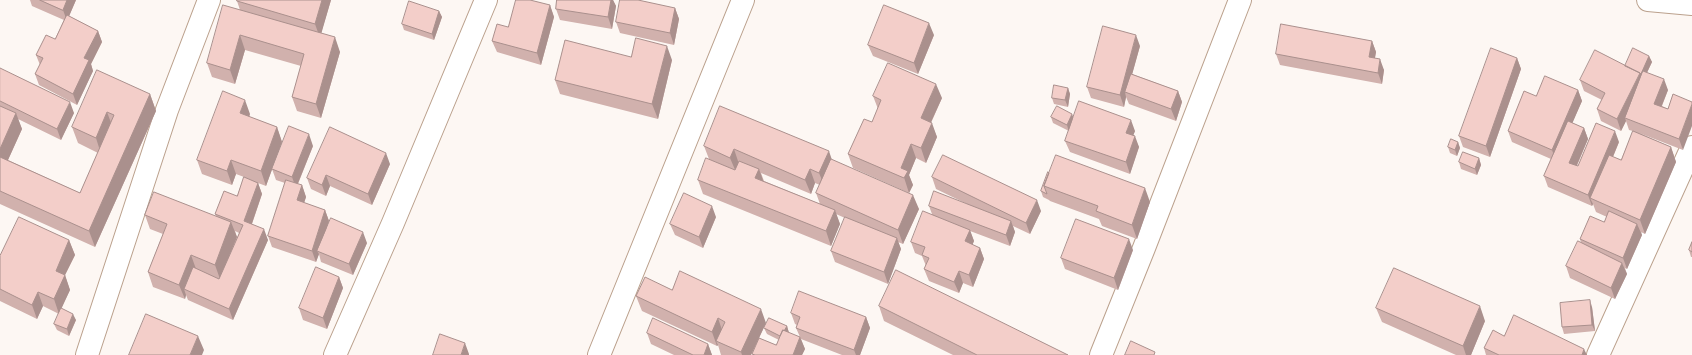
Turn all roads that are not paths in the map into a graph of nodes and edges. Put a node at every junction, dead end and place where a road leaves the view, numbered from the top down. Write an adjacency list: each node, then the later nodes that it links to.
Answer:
1 (209, 0): 8 (street)
2 (486, 0): 9 (street)
3 (743, 0): 10 (street)
4 (1240, 0): 11 (street)
5 (1648, 0): 6 (street)
6 (1692, 4)
7 (1692, 147): 12 (street)
8 (87, 355)
9 (335, 355)
10 (599, 355)
11 (1101, 355)
12 (1598, 355)

